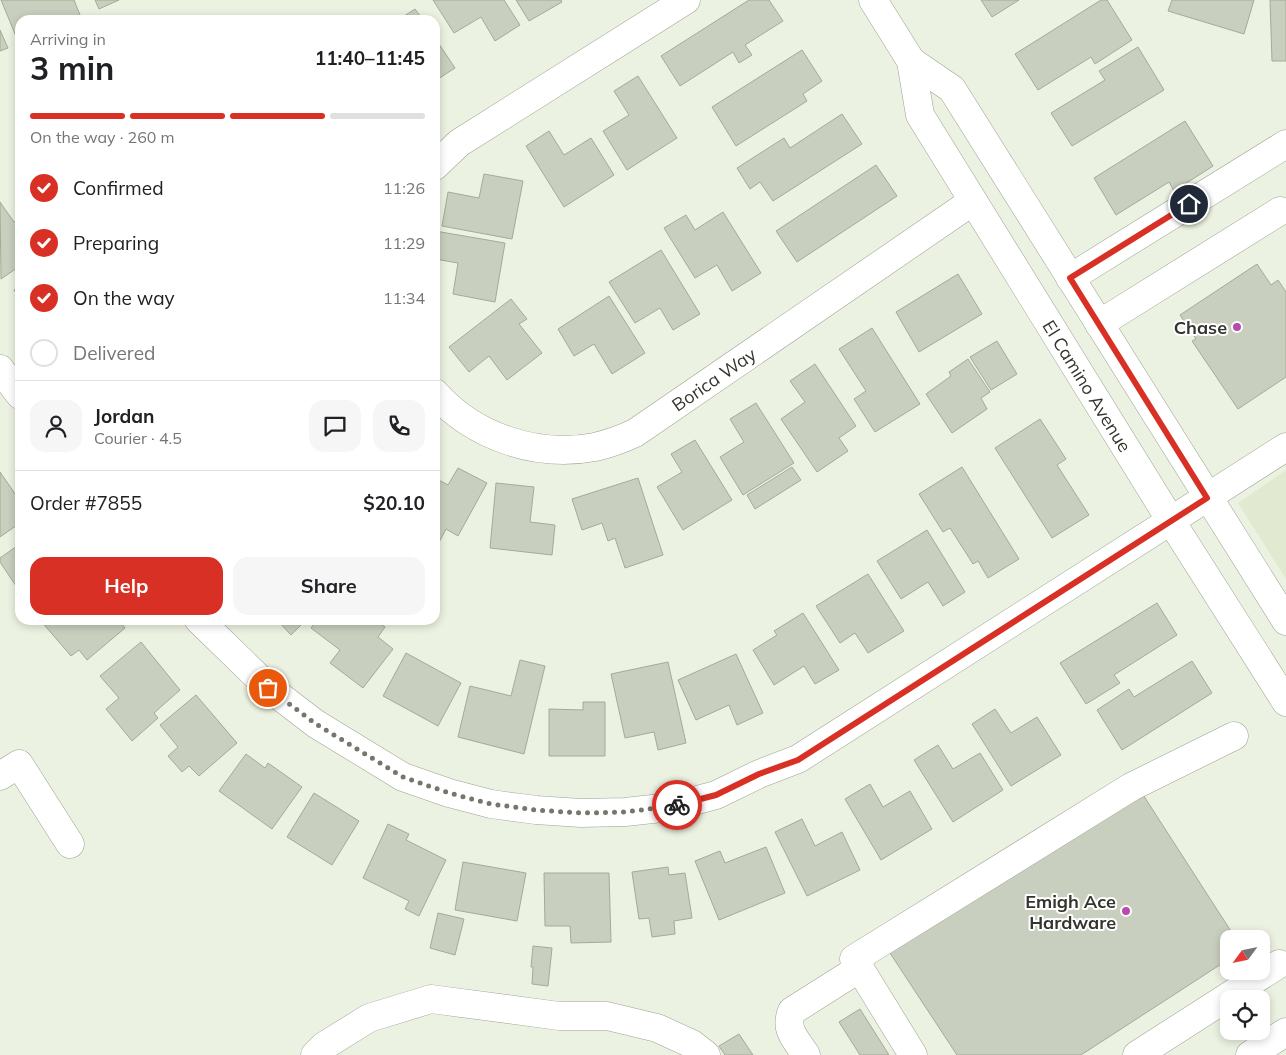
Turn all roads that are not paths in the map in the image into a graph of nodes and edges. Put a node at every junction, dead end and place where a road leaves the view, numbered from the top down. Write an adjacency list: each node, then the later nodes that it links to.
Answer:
1 (686, 0): 5 (street)
2 (872, 0): 3 (street, El Camino Avenue)
3 (911, 61): 6 (street, El Camino Avenue); 8 (street, El Camino Avenue)
4 (1286, 144): 8 (street)
5 (440, 161)
6 (973, 201): 12 (street, Borica Way); 15 (street, El Camino Avenue)
7 (1284, 213): 9 (street)
8 (1070, 278): 9 (street, El Camino Avenue)
9 (1099, 324): 14 (street, El Camino Avenue)
10 (0, 369): 11 (street)
11 (15, 388)
12 (440, 398)
13 (1286, 447): 14 (street)
14 (1207, 498): 15 (street); 16 (street, El Camino Avenue)
15 (1171, 521): 17 (street); 18 (street, El Camino Avenue)
16 (1286, 621)
17 (204, 625)
18 (1286, 702)
19 (1234, 736): 23 (street)
20 (0, 776): 21 (street)
21 (70, 844)
22 (1279, 965): 29 (street)
23 (860, 968): 27 (street); 28 (street)
24 (1286, 1032): 30 (street)
25 (315, 1055): 26 (street)
26 (706, 1055)
27 (806, 1055)
28 (913, 1055)
29 (1137, 1055)
30 (1250, 1055)

